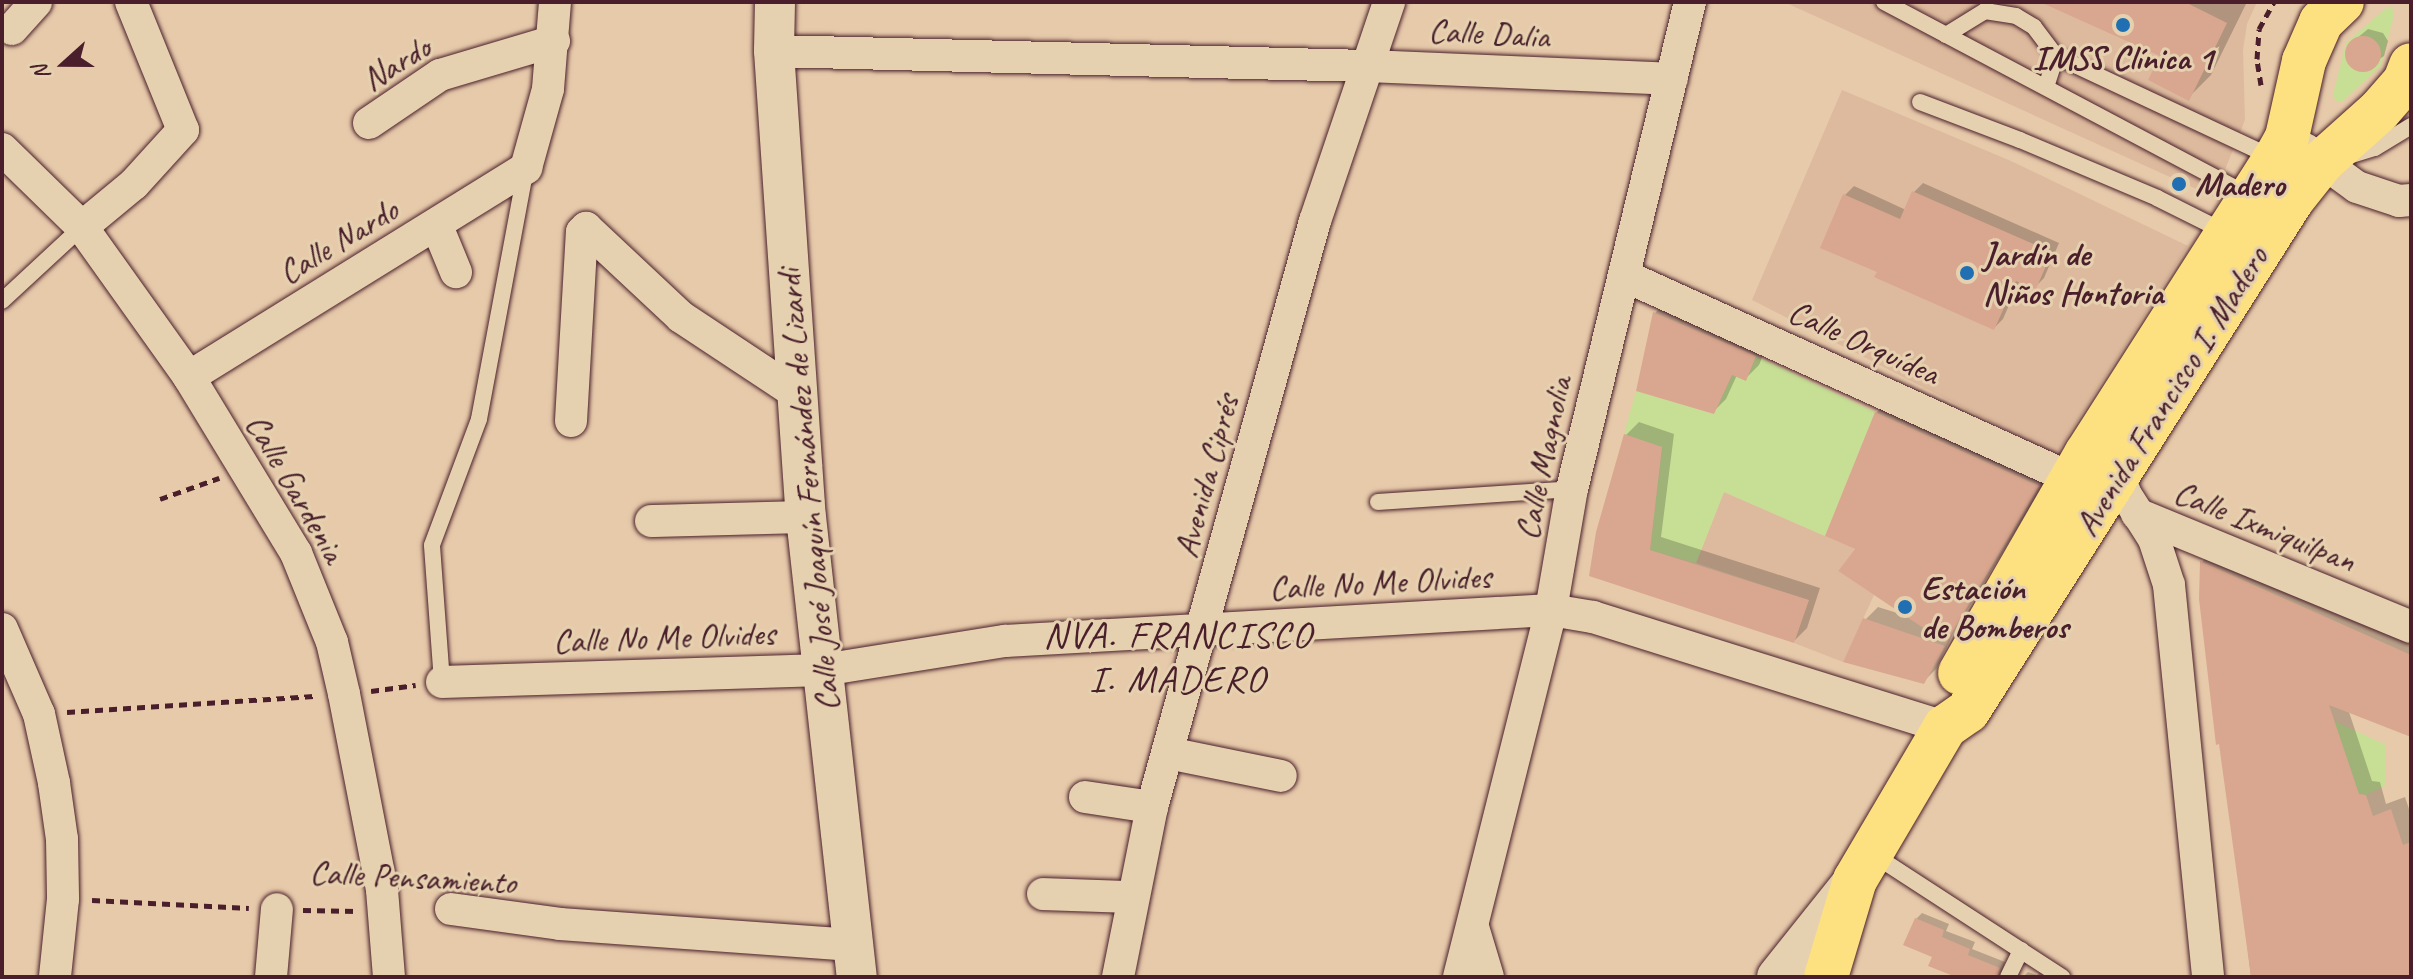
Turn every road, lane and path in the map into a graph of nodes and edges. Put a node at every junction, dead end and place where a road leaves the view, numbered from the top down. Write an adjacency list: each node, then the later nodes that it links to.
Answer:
1 (36, 2): 9 (street)
2 (131, 2): 28 (street)
3 (555, 2): 11 (street)
4 (775, 2): 12 (street, Calle José Joaquín Fernández de Lizardi)
5 (1389, 2): 15 (street, Avenida Ciprés)
6 (1690, 2): 16 (street, Calle Magnolia)
7 (1884, 2): 10 (lane)
8 (2342, 2): 21 (main road, Avenida Francisco I. Madero)
9 (12, 29)
10 (1946, 35): 13 (lane); 17 (lane)
11 (554, 41): 19 (street, Nardo); 24 (street)
12 (774, 51): 15 (street, Calle Dalia); 34 (street, Calle José Joaquín Fernández de Lizardi)
13 (2056, 56): 17 (lane); 21 (lane)
14 (2411, 65): 23 (main road, Avenida Francisco I. Madero)
15 (1366, 66): 16 (street, Calle Dalia); 48 (street, Avenida Ciprés)
16 (1672, 79): 31 (street, Calle Magnolia)
17 (2046, 87): 25 (lane)
18 (1920, 102): 29 (lane)
19 (369, 123)
20 (2411, 126): 23 (lane)
21 (2281, 148): 23 (street); 25 (main road, Avenida Francisco I. Madero)
22 (2, 149): 28 (street, Calle Gardenia)
23 (2323, 161): 26 (street); 29 (main road, Avenida Francisco I. Madero)
24 (526, 168): 27 (street, Calle Nardo); 50 (lane)
25 (2250, 196): 29 (main road, Avenida Francisco I. Madero)
26 (2411, 200)
27 (437, 226): 30 (street); 33 (street, Calle Nardo)
28 (82, 227): 32 (lane); 33 (street, Calle Gardenia)
29 (2243, 242): 36 (main road, Avenida Francisco I. Madero); 39 (main road, Avenida Francisco I. Madero)
30 (456, 272)
31 (1625, 276): 38 (street, Calle Magnolia); 42 (street, Calle Orquídea)
32 (2, 301)
33 (189, 377): 37 (street, Calle Gardenia)
34 (796, 393): 35 (street); 43 (street, Calle José Joaquín Fernández de Lizardi)
35 (571, 421)
36 (2107, 422): 39 (street); 42 (main road, Avenida Francisco I. Madero)
37 (243, 469): 40 (path); 51 (street, Calle Gardenia)
38 (1572, 489): 41 (lane); 45 (street, Calle Magnolia)
39 (2128, 495): 42 (main road, Avenida Francisco I. Madero); 46 (street, Calle Ixmiquilpan); 78 (street)
40 (160, 499)
41 (1378, 502)
42 (2071, 502): 53 (main road, Avenida Francisco I. Madero)
43 (806, 517): 44 (street); 49 (street, Calle José Joaquín Fernández de Lizardi)
44 (651, 521)
45 (1551, 610): 48 (street, Calle No Me Olvides); 53 (street, Calle No Me Olvides); 65 (street, Calle Magnolia)
46 (2411, 627)
47 (2, 629): 52 (street)
48 (1202, 631): 49 (street, Calle No Me Olvides); 54 (street, Avenida Ciprés)
49 (823, 670): 50 (street, Calle No Me Olvides); 67 (street, Calle José Joaquín Fernández de Lizardi)
50 (442, 682): 51 (path)
51 (344, 694): 52 (path); 64 (street, Calle Gardenia)
52 (39, 714): 61 (street)
53 (1945, 727): 58 (main road, Avenida Francisco I. Madero)
54 (1168, 753): 55 (street); 57 (street, Avenida Ciprés)
55 (1281, 776)
56 (1085, 797): 57 (street)
57 (1152, 807): 60 (street, Avenida Ciprés)
58 (1862, 866): 66 (lane); 74 (street); 75 (main road, Avenida Francisco I. Madero)
59 (1043, 894): 60 (street)
60 (1131, 897): 71 (street, Avenida Ciprés)
61 (63, 899): 62 (path, Calle Pensamiento); 68 (street)
62 (277, 909): 64 (path, Calle Pensamiento); 69 (street)
63 (451, 909): 67 (street, Calle Pensamiento)
64 (383, 912): 70 (street, Calle Gardenia)
65 (1473, 927): 72 (street, Calle Magnolia); 73 (street)
66 (2021, 950): 76 (lane); 77 (lane)
67 (856, 961)
68 (55, 977)
69 (271, 977)
70 (389, 977)
71 (1118, 977)
72 (1459, 977)
73 (1488, 977)
74 (1777, 977)
75 (1826, 977)
76 (2008, 977)
77 (2062, 977)
78 (2208, 977)

